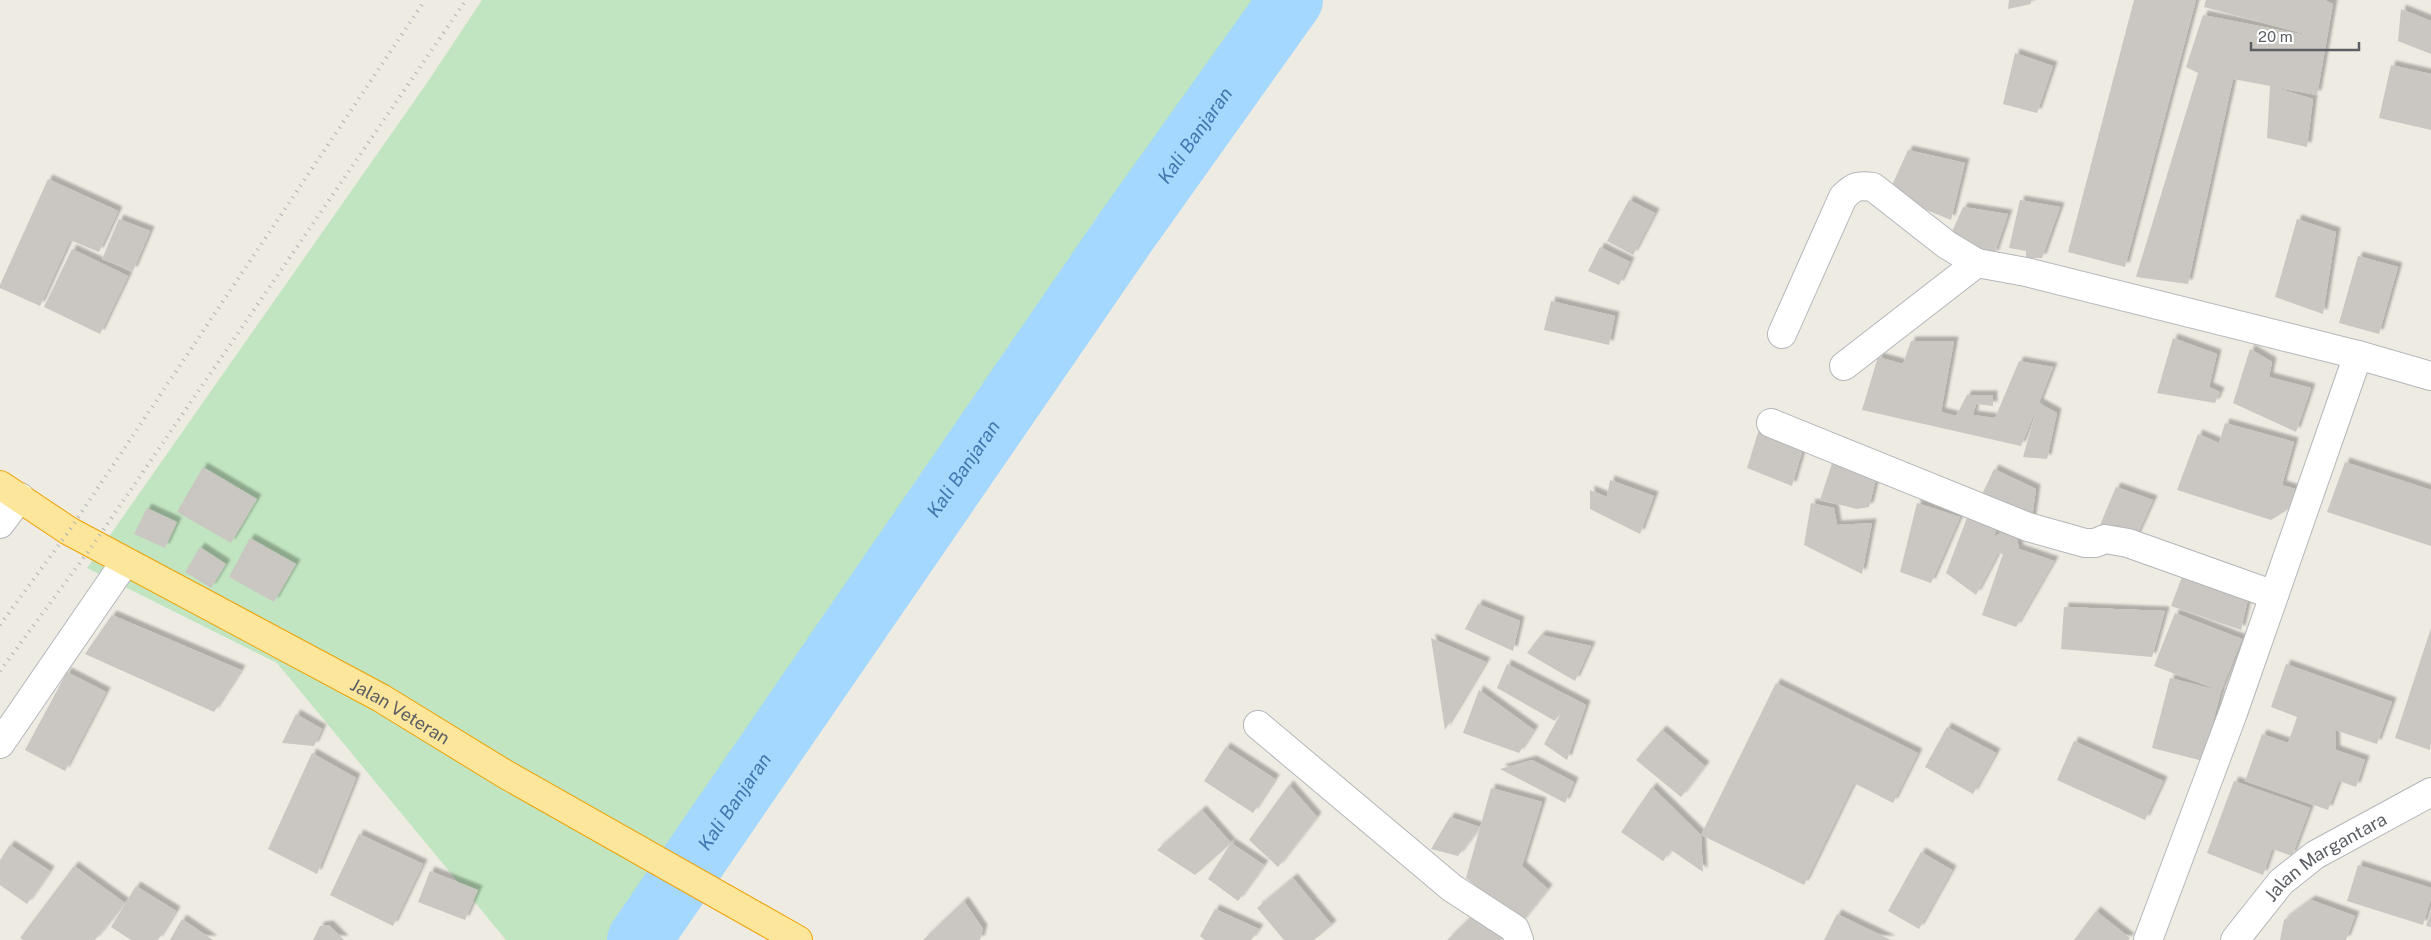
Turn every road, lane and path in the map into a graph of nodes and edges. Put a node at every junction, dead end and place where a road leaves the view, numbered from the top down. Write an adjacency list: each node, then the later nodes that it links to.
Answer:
1 (1977, 263): 2 (street); 3 (street); 4 (street)
2 (1782, 334)
3 (2358, 355): 5 (street); 10 (street)
4 (1844, 366)
5 (2431, 376)
6 (1771, 423): 10 (street)
7 (10, 491): 8 (street); 9 (highway, Jalan Veteran)
8 (0, 524)
9 (125, 562): 12 (street); 14 (highway, Jalan Veteran)
10 (2274, 595): 16 (street)
11 (1258, 725): 15 (street)
12 (0, 744)
13 (2431, 792): 17 (street, Jalan Margantara)
14 (798, 940)
15 (1519, 940)
16 (2148, 940)
17 (2235, 940)

